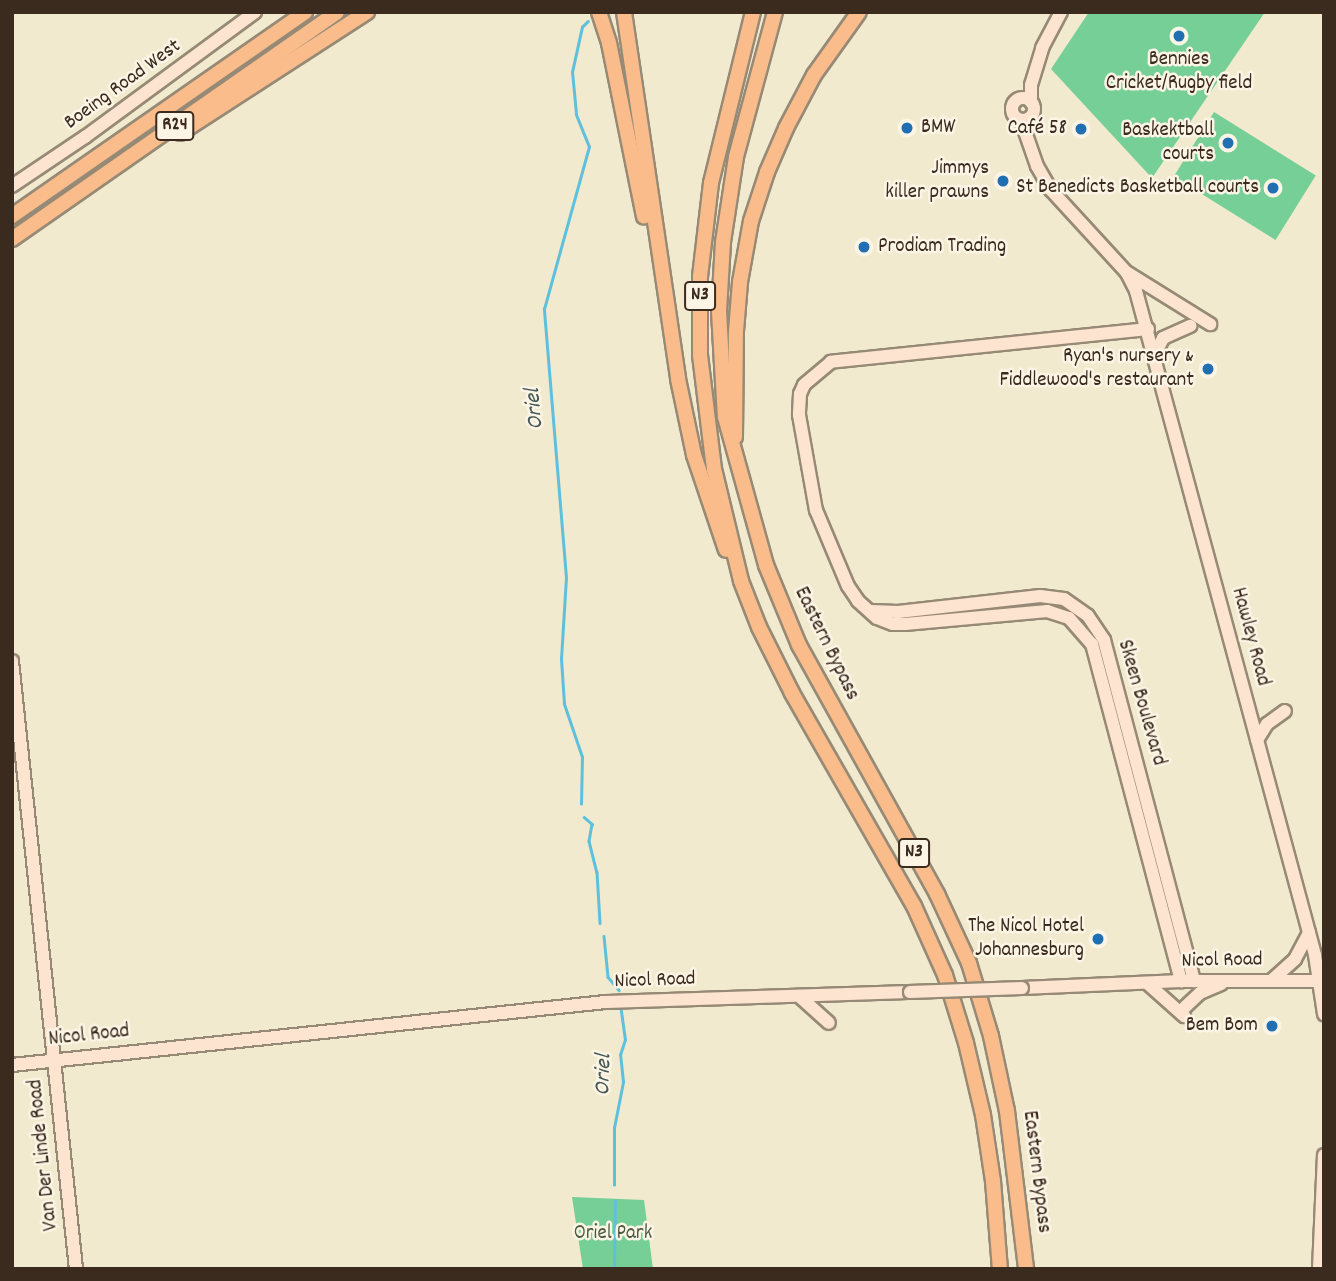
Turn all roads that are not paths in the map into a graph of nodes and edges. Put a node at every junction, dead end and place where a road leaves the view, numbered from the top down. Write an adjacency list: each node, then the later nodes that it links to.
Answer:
1 (255, 12): 19 (main road, Boeing Road West)
2 (294, 12): 14 (highway)
3 (305, 12): 14 (highway, R24)
4 (337, 12): 18 (highway, R24)
5 (367, 12): 15 (highway)
6 (382, 12): 15 (highway)
7 (599, 12): 23 (highway)
8 (624, 12): 23 (highway)
9 (753, 12): 29 (highway, Eastern Bypass / N3)
10 (859, 12): 28 (highway)
11 (1061, 12): 13 (main road)
12 (774, 17): 28 (highway, Eastern Bypass / N3)
13 (1042, 48): 16 (main road); 17 (main road)
14 (230, 64): 20 (highway, R24)
15 (276, 71): 18 (highway)
16 (1017, 99): 17 (main road); 17 (main road)
17 (1028, 112): 22 (main road)
18 (115, 170): 21 (highway, R24)
19 (12, 186)
20 (12, 216)
21 (12, 241)
22 (1128, 273): 24 (main road); 26 (main road, Hawley Road)
23 (667, 316): 29 (highway)
24 (1210, 324)
25 (1190, 326): 27 (main road)
26 (1148, 329): 27 (main road, Hawley Road); 30 (main road, Skeen Boulevard)
27 (1155, 354): 33 (main road, Hawley Road)
28 (735, 459): 53 (highway, Eastern Bypass / N3)
29 (741, 581): 52 (highway, Eastern Bypass / N3)
30 (1001, 607): 34 (main road, Skeen Boulevard); 35 (main road, Skeen Boulevard)
31 (12, 661): 47 (main road, Van Der Linde Road)
32 (1285, 711): 33 (main road)
33 (1257, 740): 36 (main road, Hawley Road)
34 (1149, 803): 35 (main road); 41 (main road, Skeen Boulevard)
35 (1136, 812): 37 (main road, Skeen Boulevard)
36 (1309, 933): 38 (main road, Hawley Road); 39 (main road)
37 (1175, 957): 40 (main road, Skeen Boulevard); 43 (main road)
38 (1322, 975): 39 (main road, Nicol Road); 45 (main road)
39 (1272, 979): 42 (main road, Nicol Road)
40 (1181, 981): 41 (main road, Nicol Road); 43 (main road, Nicol Road)
41 (1195, 981): 42 (main road, Nicol Road)
42 (1228, 982): 43 (main road)
43 (1144, 983): 44 (main road, Nicol Road, bridge)
44 (799, 996): 46 (main road); 47 (main road, Nicol Road)
45 (1323, 1008)
46 (829, 1023)
47 (52, 1059): 48 (main road, Nicol Road); 51 (main road, Van Der Linde Road)
48 (12, 1065)
49 (1324, 1155): 50 (main road)
50 (1323, 1177): 54 (main road)
51 (76, 1269)
52 (1000, 1269)
53 (1026, 1269)
54 (1319, 1269)

